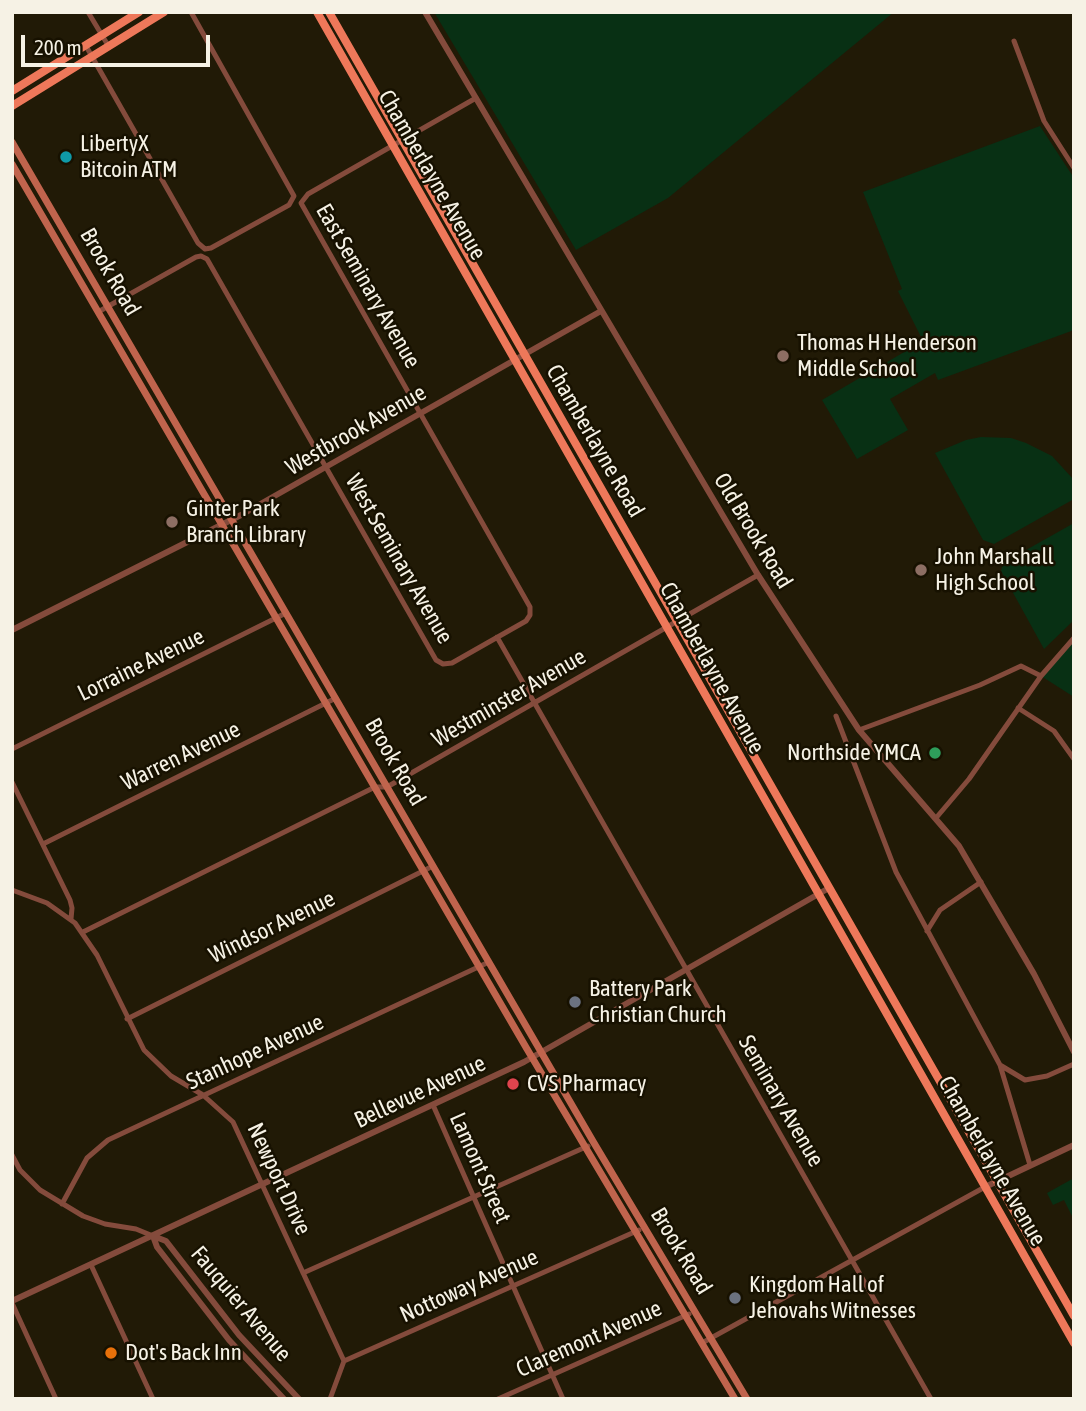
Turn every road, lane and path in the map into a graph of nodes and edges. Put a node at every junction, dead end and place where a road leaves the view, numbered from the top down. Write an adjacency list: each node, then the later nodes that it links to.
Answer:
1 (88, 12): 8 (street)
2 (139, 12): 8 (main road)
3 (164, 12): 11 (main road)
4 (191, 12): 12 (street, East Seminary Avenue)
5 (317, 12): 18 (main road, Chamberlayne Avenue)
6 (329, 12): 16 (main road, Chamberlayne Road)
7 (425, 12): 14 (street, Old Brook Road)
8 (102, 36): 10 (main road); 11 (street)
9 (1014, 41): 20 (street)
10 (86, 46): 12 (street); 13 (main road)
11 (109, 47): 12 (main road)
12 (92, 57): 15 (main road)
13 (12, 91)
14 (476, 98): 16 (street); 22 (street, Old Brook Road)
15 (12, 106)
16 (401, 140): 18 (street); 24 (main road, Chamberlayne Road)
17 (12, 142): 21 (main road, Brook Road)
18 (393, 145): 25 (main road, Chamberlayne Avenue); 26 (street, East Seminary Avenue)
19 (12, 164): 23 (main road, Brook Road)
20 (1074, 168)
21 (108, 307): 23 (street); 27 (street, West Seminary Avenue); 28 (main road, Brook Road)
22 (601, 311): 24 (street, Westbrook Avenue); 30 (street, Old Brook Road)
23 (99, 313): 29 (main road, Brook Road)
24 (523, 354): 25 (street, Westbrook Avenue); 33 (main road, Chamberlayne Road)
25 (515, 359): 26 (street, Westbrook Avenue); 34 (main road, Chamberlayne Avenue)
26 (420, 414): 27 (street, Westbrook Avenue); 36 (street, East Seminary Avenue)
27 (327, 467): 28 (street, Westbrook Avenue); 36 (street, West Seminary Avenue)
28 (232, 520): 29 (street, Westbrook Avenue); 31 (main road, Brook Road)
29 (222, 525): 32 (main road, Brook Road); 35 (street, Westbrook Avenue)
30 (758, 575): 33 (street, Westminster Avenue); 44 (street, Old Brook Road)
31 (286, 613): 32 (street, Lorraine Avenue); 39 (main road, Brook Road)
32 (276, 618): 40 (main road, Brook Road); 45 (street, Lorraine Avenue)
33 (677, 622): 34 (street, Westminster Avenue); 55 (main road, Chamberlayne Road)
34 (667, 627): 41 (street, Westminster Avenue); 57 (main road, Chamberlayne Avenue)
35 (12, 630)
36 (497, 637): 41 (street, Seminary Avenue)
37 (1074, 638): 38 (street)
38 (1041, 676): 42 (street); 44 (street)
39 (335, 698): 40 (street, Warren Avenue); 49 (main road, Brook Road)
40 (326, 703): 48 (main road, Brook Road); 51 (street, Warren Avenue)
41 (534, 703): 49 (street, Westminster Avenue); 63 (street, Seminary Avenue)
42 (1018, 708): 46 (street); 50 (street)
43 (836, 716): 59 (street)
44 (859, 730): 50 (street, Old Brook Road)
45 (12, 749)
46 (1074, 759)
47 (12, 782): 51 (street)
48 (375, 787): 49 (street, Westminster Avenue); 53 (main road, Brook Road); 60 (street, Westminster Avenue)
49 (387, 787): 52 (main road, Brook Road)
50 (936, 818): 54 (street, Old Brook Road)
51 (43, 844): 58 (street)
52 (433, 866): 53 (street, Windsor Avenue); 61 (main road, Brook Road)
53 (423, 871): 62 (main road, Brook Road); 64 (street, Windsor Avenue)
54 (981, 882): 59 (street); 66 (street, Old Brook Road)
55 (829, 888): 57 (street, Bellevue Avenue); 77 (main road, Chamberlayne Avenue)
56 (12, 890): 58 (street, Newport Drive)
57 (818, 894): 63 (street, Bellevue Avenue); 79 (main road, Chamberlayne Avenue)
58 (71, 919): 60 (street, Newport Drive)
59 (927, 931): 69 (street)
60 (83, 932): 64 (street, Newport Drive)
61 (489, 962): 62 (street, Stanhope Avenue); 65 (main road, Brook Road)
62 (479, 967): 67 (main road, Brook Road); 70 (street, Stanhope Avenue)
63 (686, 969): 65 (street, Bellevue Avenue); 85 (street, Seminary Avenue)
64 (127, 1018): 70 (street, Newport Drive)
65 (542, 1052): 67 (street, Bellevue Avenue); 72 (main road, Brook Road)
66 (1074, 1052)
67 (532, 1058): 71 (street, Bellevue Avenue); 74 (main road, Brook Road)
68 (1074, 1064): 69 (street)
69 (1000, 1065): 76 (street)
70 (203, 1095): 78 (street, Newport Drive); 81 (street, Stanhope Avenue)
71 (433, 1105): 78 (street, Bellevue Avenue); 80 (street, Lamont Street)
72 (594, 1143): 74 (street); 82 (main road, Brook Road)
73 (1074, 1145): 76 (street)
74 (585, 1147): 80 (street); 83 (main road, Brook Road)
75 (12, 1155): 81 (street, Fauquier Avenue)
76 (1030, 1165): 77 (street)
77 (996, 1181): 79 (street); 92 (main road, Chamberlayne Avenue)
78 (263, 1185): 84 (street, Bellevue Avenue); 87 (street, Newport Drive)
79 (985, 1187): 85 (street); 93 (main road, Chamberlayne Avenue)
80 (474, 1197): 87 (street); 88 (street, Lamont Street)
81 (62, 1204): 84 (street, Fauquier Avenue)
82 (645, 1227): 83 (street, Nottoway Avenue); 90 (main road, Brook Road)
83 (635, 1231): 88 (street, Nottoway Avenue); 91 (main road, Brook Road)
84 (153, 1236): 86 (street, Bellevue Avenue); 102 (street, Fauquier Avenue); 103 (street, Fauquier Avenue)
85 (852, 1260): 94 (street); 108 (street, Seminary Avenue)
86 (91, 1265): 89 (street, Bellevue Avenue); 101 (street)
87 (303, 1273): 97 (street, Newport Drive)
88 (513, 1286): 97 (street, Nottoway Avenue); 98 (street, Lamont Street)
89 (12, 1302): 100 (street)
90 (695, 1311): 91 (street, Claremont Avenue); 94 (main road, Brook Road)
91 (686, 1315): 95 (main road, Brook Road); 98 (street, Claremont Avenue)
92 (1074, 1317): 93 (street)
93 (1063, 1324): 96 (main road, Chamberlayne Avenue)
94 (711, 1338): 95 (street); 99 (main road, Brook Road)
95 (702, 1343): 107 (main road, Brook Road)
96 (1074, 1343)
97 (344, 1361): 104 (street)
98 (553, 1374): 105 (street, Claremont Avenue); 106 (street, Lamont Street)
99 (746, 1397): 107 (street)
100 (56, 1399)
101 (153, 1399)
102 (284, 1399)
103 (299, 1399)
104 (330, 1399)
105 (498, 1399)
106 (564, 1399)
107 (736, 1399)
108 (931, 1399)

